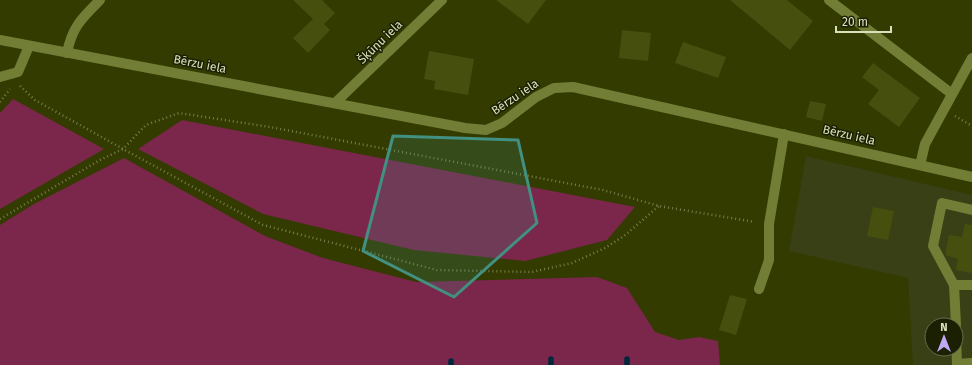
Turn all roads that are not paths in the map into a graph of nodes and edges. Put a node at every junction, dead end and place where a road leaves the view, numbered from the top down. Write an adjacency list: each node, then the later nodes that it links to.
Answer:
1 (100, 0): 6 (street)
2 (442, 0): 10 (street, Šķūņu iela)
3 (829, 0): 9 (street)
4 (0, 40): 5 (street, Bērzu iela)
5 (29, 46): 6 (street, Bērzu iela); 8 (street)
6 (67, 53): 10 (street, Bērzu iela)
7 (972, 58): 9 (street)
8 (0, 78)
9 (952, 94): 12 (street)
10 (335, 103): 11 (street, Bērzu iela)
11 (784, 134): 12 (street, Bērzu iela); 17 (street)
12 (920, 165): 13 (street, Bērzu iela)
13 (972, 177)
14 (972, 210): 15 (street)
15 (954, 284): 16 (street); 18 (street)
16 (972, 285)
17 (759, 289)
18 (956, 317)
19 (972, 363): 20 (street)
20 (957, 364)

